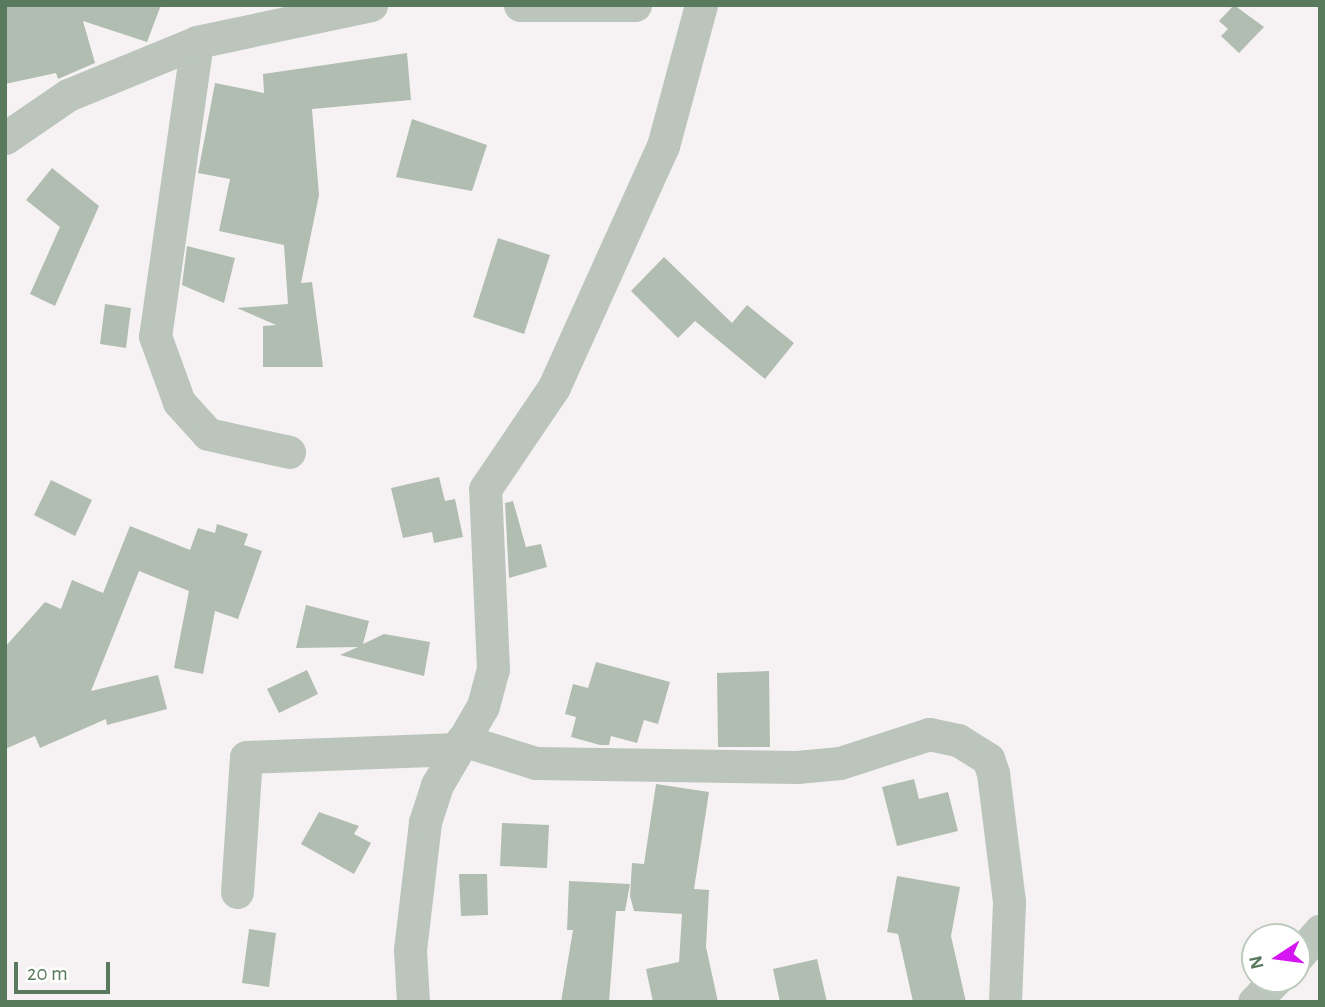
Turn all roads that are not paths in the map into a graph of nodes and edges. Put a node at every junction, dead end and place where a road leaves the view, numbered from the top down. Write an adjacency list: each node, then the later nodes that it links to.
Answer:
1 (372, 5): 5 (street)
2 (520, 5): 3 (street)
3 (635, 5)
4 (701, 5): 8 (street)
5 (197, 42): 6 (street); 7 (street)
6 (5, 138)
7 (289, 452)
8 (459, 745): 9 (street); 10 (street); 11 (street)
9 (237, 892)
10 (412, 1002)
11 (1005, 1002)

